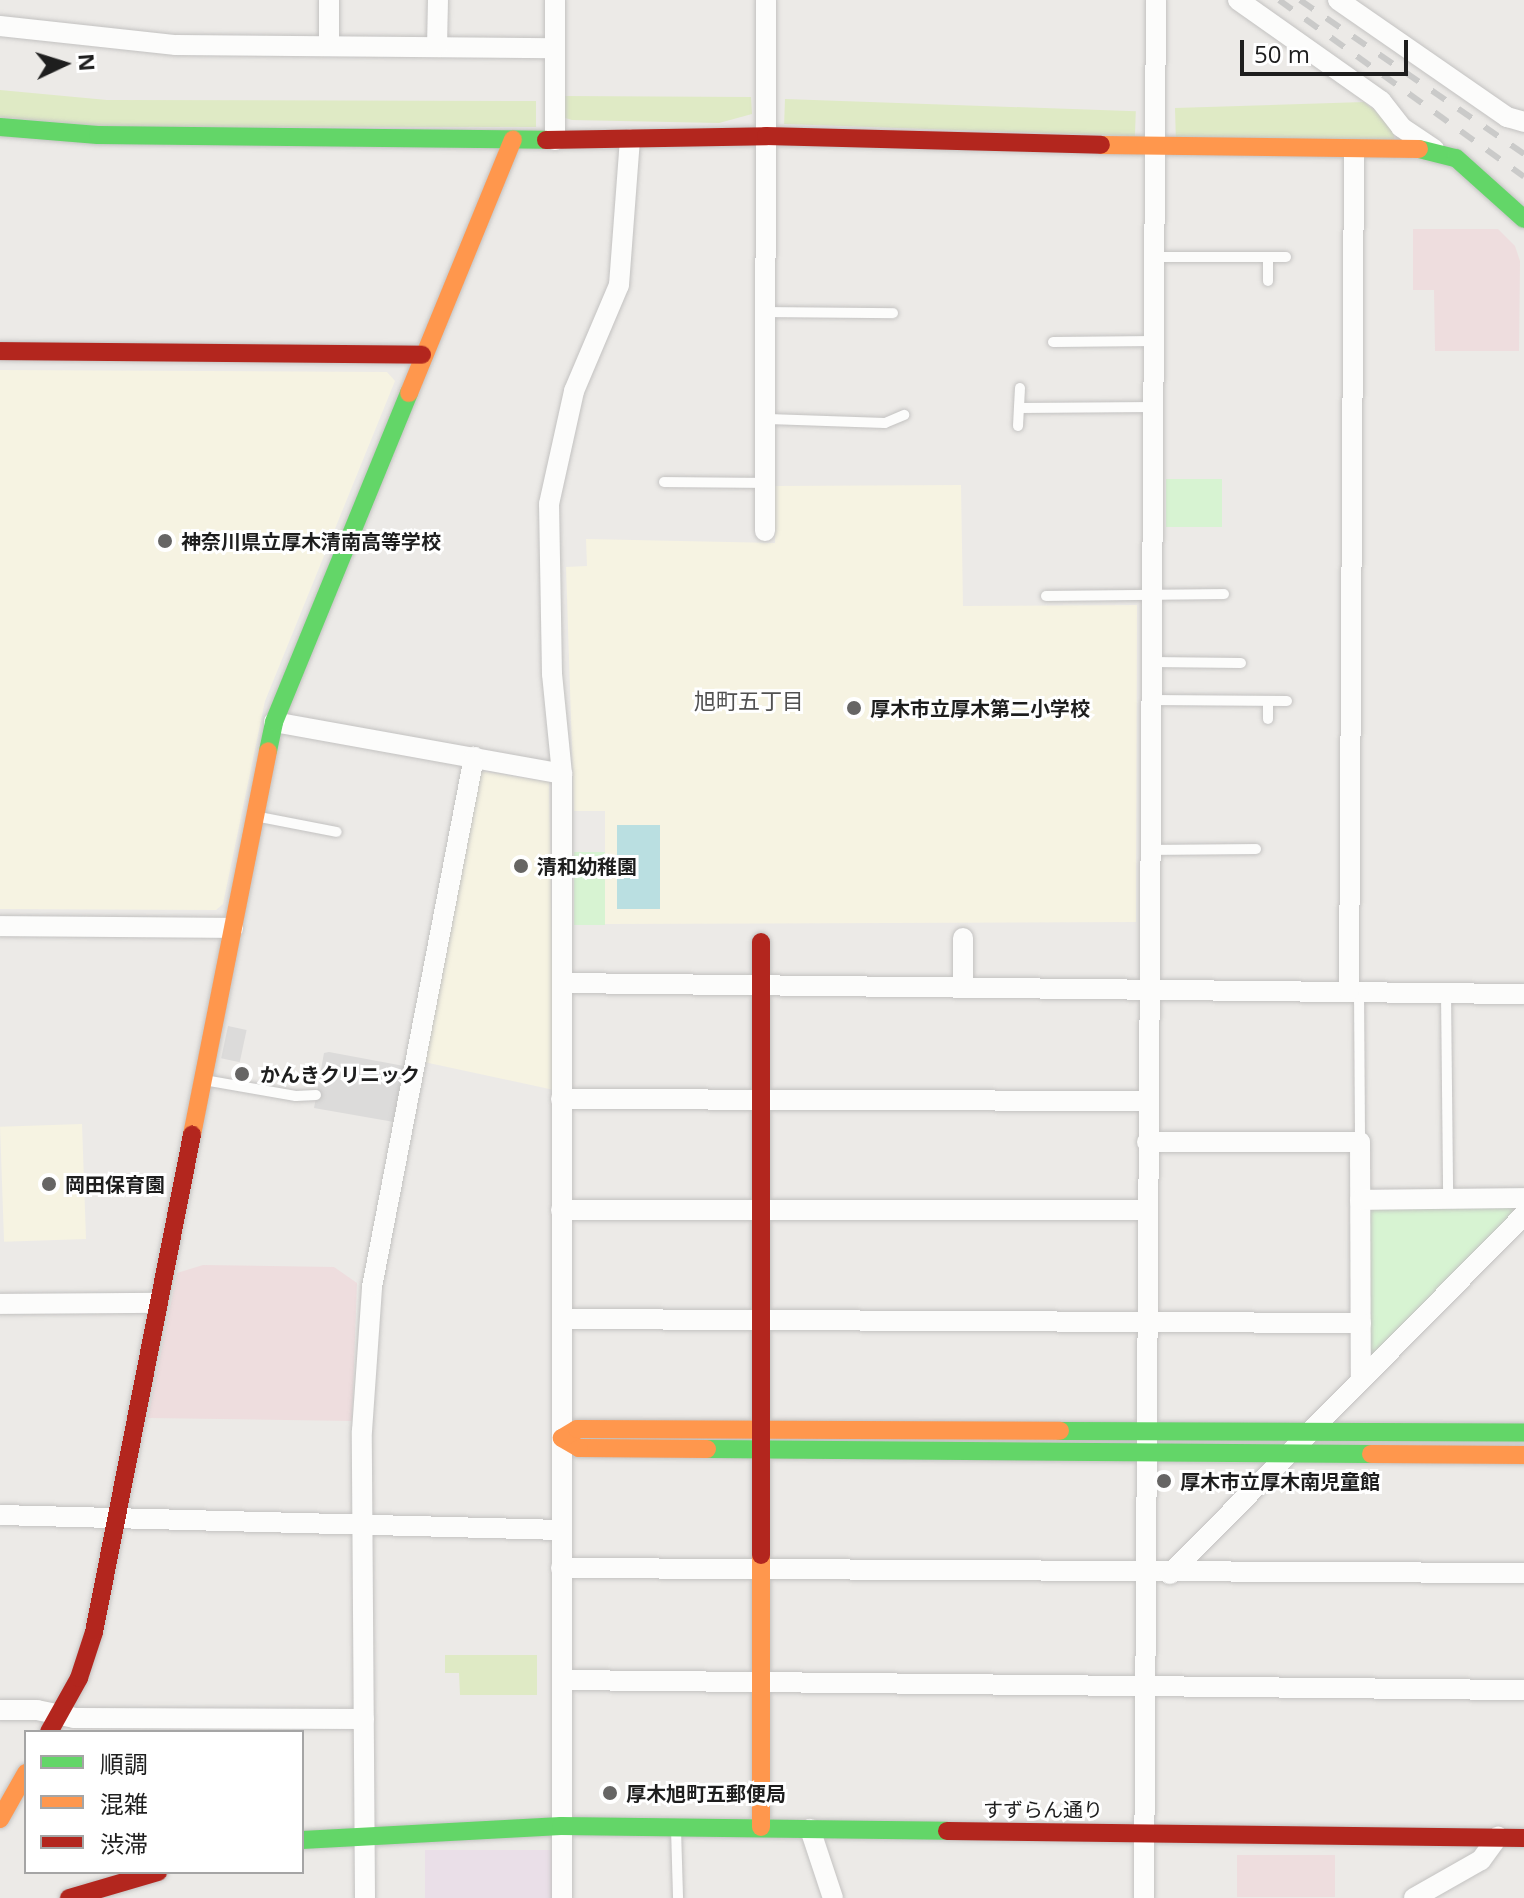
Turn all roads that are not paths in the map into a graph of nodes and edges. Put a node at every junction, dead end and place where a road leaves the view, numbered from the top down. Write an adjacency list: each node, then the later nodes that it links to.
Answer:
1 (329, 0): 9 (street)
2 (438, 0): 10 (street)
3 (555, 0): 11 (street)
4 (766, 0): 14 (street)
5 (1156, 0): 18 (street)
6 (1238, 0): 19 (street)
7 (1338, 0): 12 (street)
8 (0, 26): 9 (street)
9 (329, 45): 10 (street)
10 (437, 47): 11 (street)
11 (555, 48): 17 (street)
12 (1524, 122)
13 (0, 127): 16 (street)
14 (766, 136): 15 (street); 18 (street); 26 (street)
15 (630, 139): 17 (street); 52 (street)
16 (513, 140): 17 (street); 31 (street)
17 (555, 140)
18 (1156, 145): 20 (street); 22 (street)
19 (1434, 149): 20 (street); 21 (street)
20 (1354, 150): 65 (street)
21 (1524, 219)
22 (1155, 257): 23 (lane); 28 (street)
23 (1268, 257): 24 (lane); 25 (lane)
24 (1286, 257)
25 (1268, 281)
26 (767, 312): 27 (lane); 36 (street)
27 (893, 313)
28 (1155, 341): 29 (lane); 33 (street)
29 (1053, 342)
30 (0, 351): 31 (street)
31 (422, 355): 50 (street)
32 (1020, 388): 34 (lane)
33 (1154, 407): 34 (lane); 42 (street)
34 (1019, 408): 37 (lane)
35 (904, 415): 36 (lane)
36 (768, 419): 39 (street)
37 (1018, 426)
38 (664, 482): 39 (lane)
39 (767, 483): 40 (street)
40 (765, 531)
41 (1224, 594): 42 (lane)
42 (1152, 595): 43 (lane); 44 (street)
43 (1046, 596)
44 (1152, 662): 45 (lane); 46 (street)
45 (1241, 663)
46 (1152, 700): 47 (lane); 56 (street)
47 (1268, 701): 48 (lane); 49 (lane)
48 (1287, 701)
49 (1268, 719)
50 (274, 722): 51 (street); 53 (street)
51 (474, 757): 52 (street); 99 (street)
52 (562, 774): 61 (street)
53 (256, 816): 54 (lane); 58 (street)
54 (337, 832)
55 (1256, 849): 56 (lane)
56 (1150, 850): 64 (street)
57 (0, 926): 58 (street)
58 (233, 928): 68 (street)
59 (963, 938): 62 (street)
60 (761, 942): 63 (street)
61 (562, 983): 63 (street); 70 (street)
62 (963, 985): 63 (street); 64 (street)
63 (760, 986): 71 (street)
64 (1147, 989): 65 (street); 72 (street)
65 (1354, 991): 66 (street); 74 (lane)
66 (1446, 992): 67 (street); 76 (lane)
67 (1524, 994)
68 (202, 1080): 69 (lane); 82 (street)
69 (316, 1095)
70 (561, 1099): 71 (street); 78 (street)
71 (760, 1100): 72 (street); 79 (street)
72 (1148, 1101): 73 (street)
73 (1147, 1142): 74 (street); 80 (street)
74 (1360, 1142): 77 (street)
75 (1524, 1198): 76 (street)
76 (1448, 1199): 77 (street)
77 (1360, 1200): 87 (street)
78 (561, 1210): 79 (street); 84 (street)
79 (759, 1210): 80 (street); 85 (street)
80 (1148, 1210): 86 (street)
81 (1524, 1215): 88 (street)
82 (156, 1303): 83 (street); 98 (street)
83 (0, 1304)
84 (562, 1319): 85 (street); 92 (street)
85 (759, 1320): 86 (street); 93 (street)
86 (1146, 1322): 87 (street); 89 (street)
87 (1361, 1323): 88 (street)
88 (1361, 1380): 90 (street)
89 (1147, 1430): 90 (street); 93 (street); 94 (street)
90 (1312, 1430): 91 (street); 95 (street)
91 (1524, 1433)
92 (562, 1438): 93 (street); 100 (street)
93 (758, 1440): 94 (street); 102 (street)
94 (1147, 1451): 95 (street); 103 (street)
95 (1290, 1452): 96 (street); 104 (street)
96 (1524, 1455)
97 (0, 1515): 98 (street)
98 (115, 1516): 99 (street); 113 (street)
99 (362, 1528): 100 (street); 112 (street)
100 (560, 1530): 101 (street)
101 (561, 1568): 102 (street); 107 (street)
102 (758, 1568): 103 (street); 108 (street)
103 (1148, 1571): 104 (street); 106 (street)
104 (1174, 1571): 105 (street); 106 (street)
105 (1524, 1573)
106 (1147, 1596): 109 (street)
107 (562, 1680): 108 (street); 116 (street)
108 (758, 1682): 109 (street); 118 (street)
109 (1145, 1686): 110 (street); 120 (street)
110 (1524, 1690)
111 (0, 1710): 113 (street)
112 (364, 1719): 113 (street); 121 (street)
113 (54, 1723)
114 (24, 1777): 115 (street)
115 (0, 1819)
116 (561, 1826): 117 (street, すずらん通り); 121 (street, すずらん通り); 128 (street)
117 (676, 1827): 118 (street, すずらん通り); 129 (lane)
118 (761, 1827): 119 (street, すずらん通り)
119 (810, 1829): 120 (street, すずらん通り); 130 (street)
120 (1144, 1831): 122 (street, すずらん通り); 131 (street)
121 (366, 1833): 124 (street, すずらん通り); 127 (street)
122 (1498, 1837): 123 (street, すずらん通り); 132 (street)
123 (1524, 1838)
124 (304, 1840)
125 (151, 1874): 126 (street)
126 (69, 1898)
127 (365, 1898)
128 (562, 1898)
129 (678, 1898)
130 (833, 1898)
131 (1144, 1898)
132 (1414, 1898)

